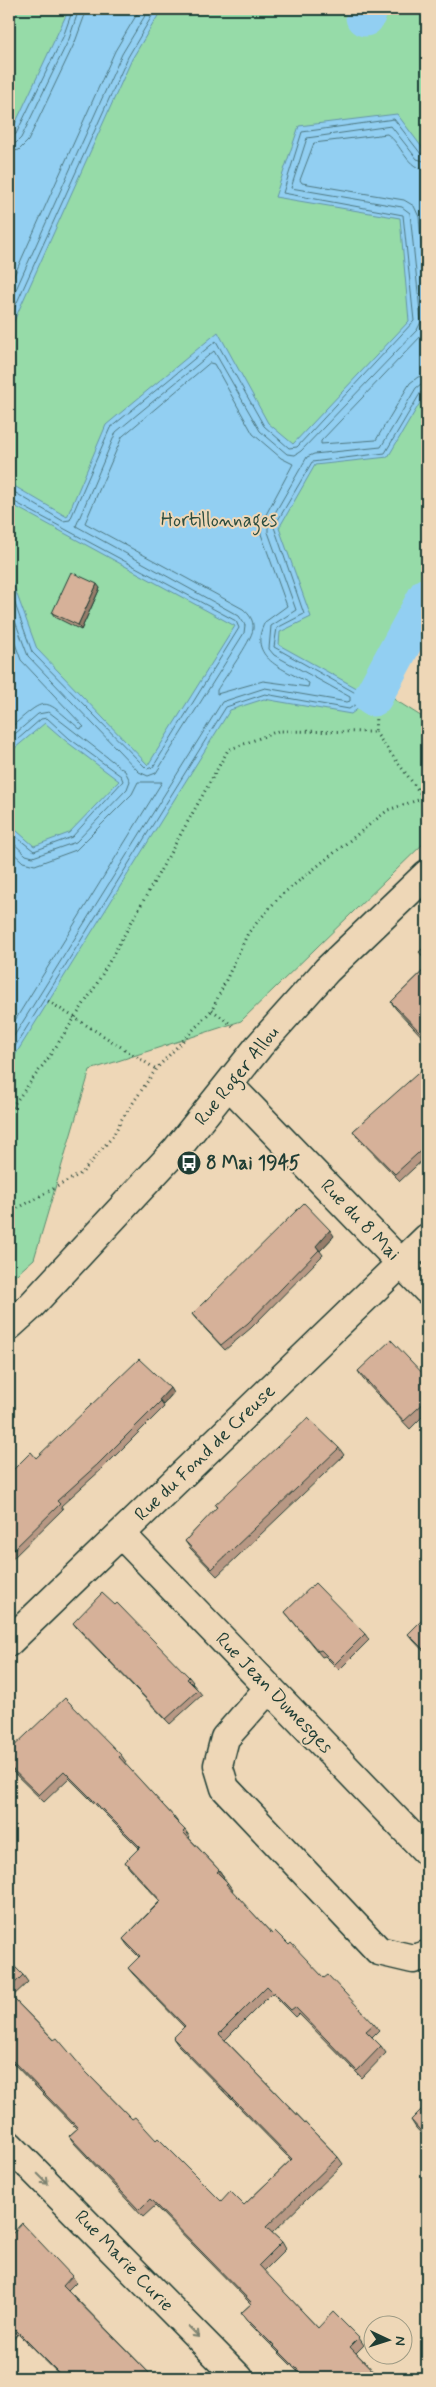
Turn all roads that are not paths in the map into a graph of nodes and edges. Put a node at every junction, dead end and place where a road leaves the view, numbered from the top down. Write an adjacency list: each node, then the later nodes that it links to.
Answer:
1 (427, 874): 2 (street, Rue Roger Allou)
2 (229, 1085): 4 (street, Rue du 8 Mai); 6 (street, Rue Roger Allou)
3 (427, 1238): 4 (street, Rue du Fond de Creuse)
4 (402, 1263): 5 (street, Rue du 8 Mai); 7 (street, Rue du Fond de Creuse)
5 (427, 1290)
6 (9, 1326)
7 (121, 1534): 8 (street, Rue du Fond de Creuse); 9 (street, Rue Jean Dumesges)
8 (9, 1642)
9 (269, 1688): 10 (street, Rue Jean Dumesges); 11 (street)
10 (427, 1852)
11 (427, 1955)
12 (9, 2145): 13 (street, Rue Marie Curie, one-way to 13)
13 (239, 2378)

